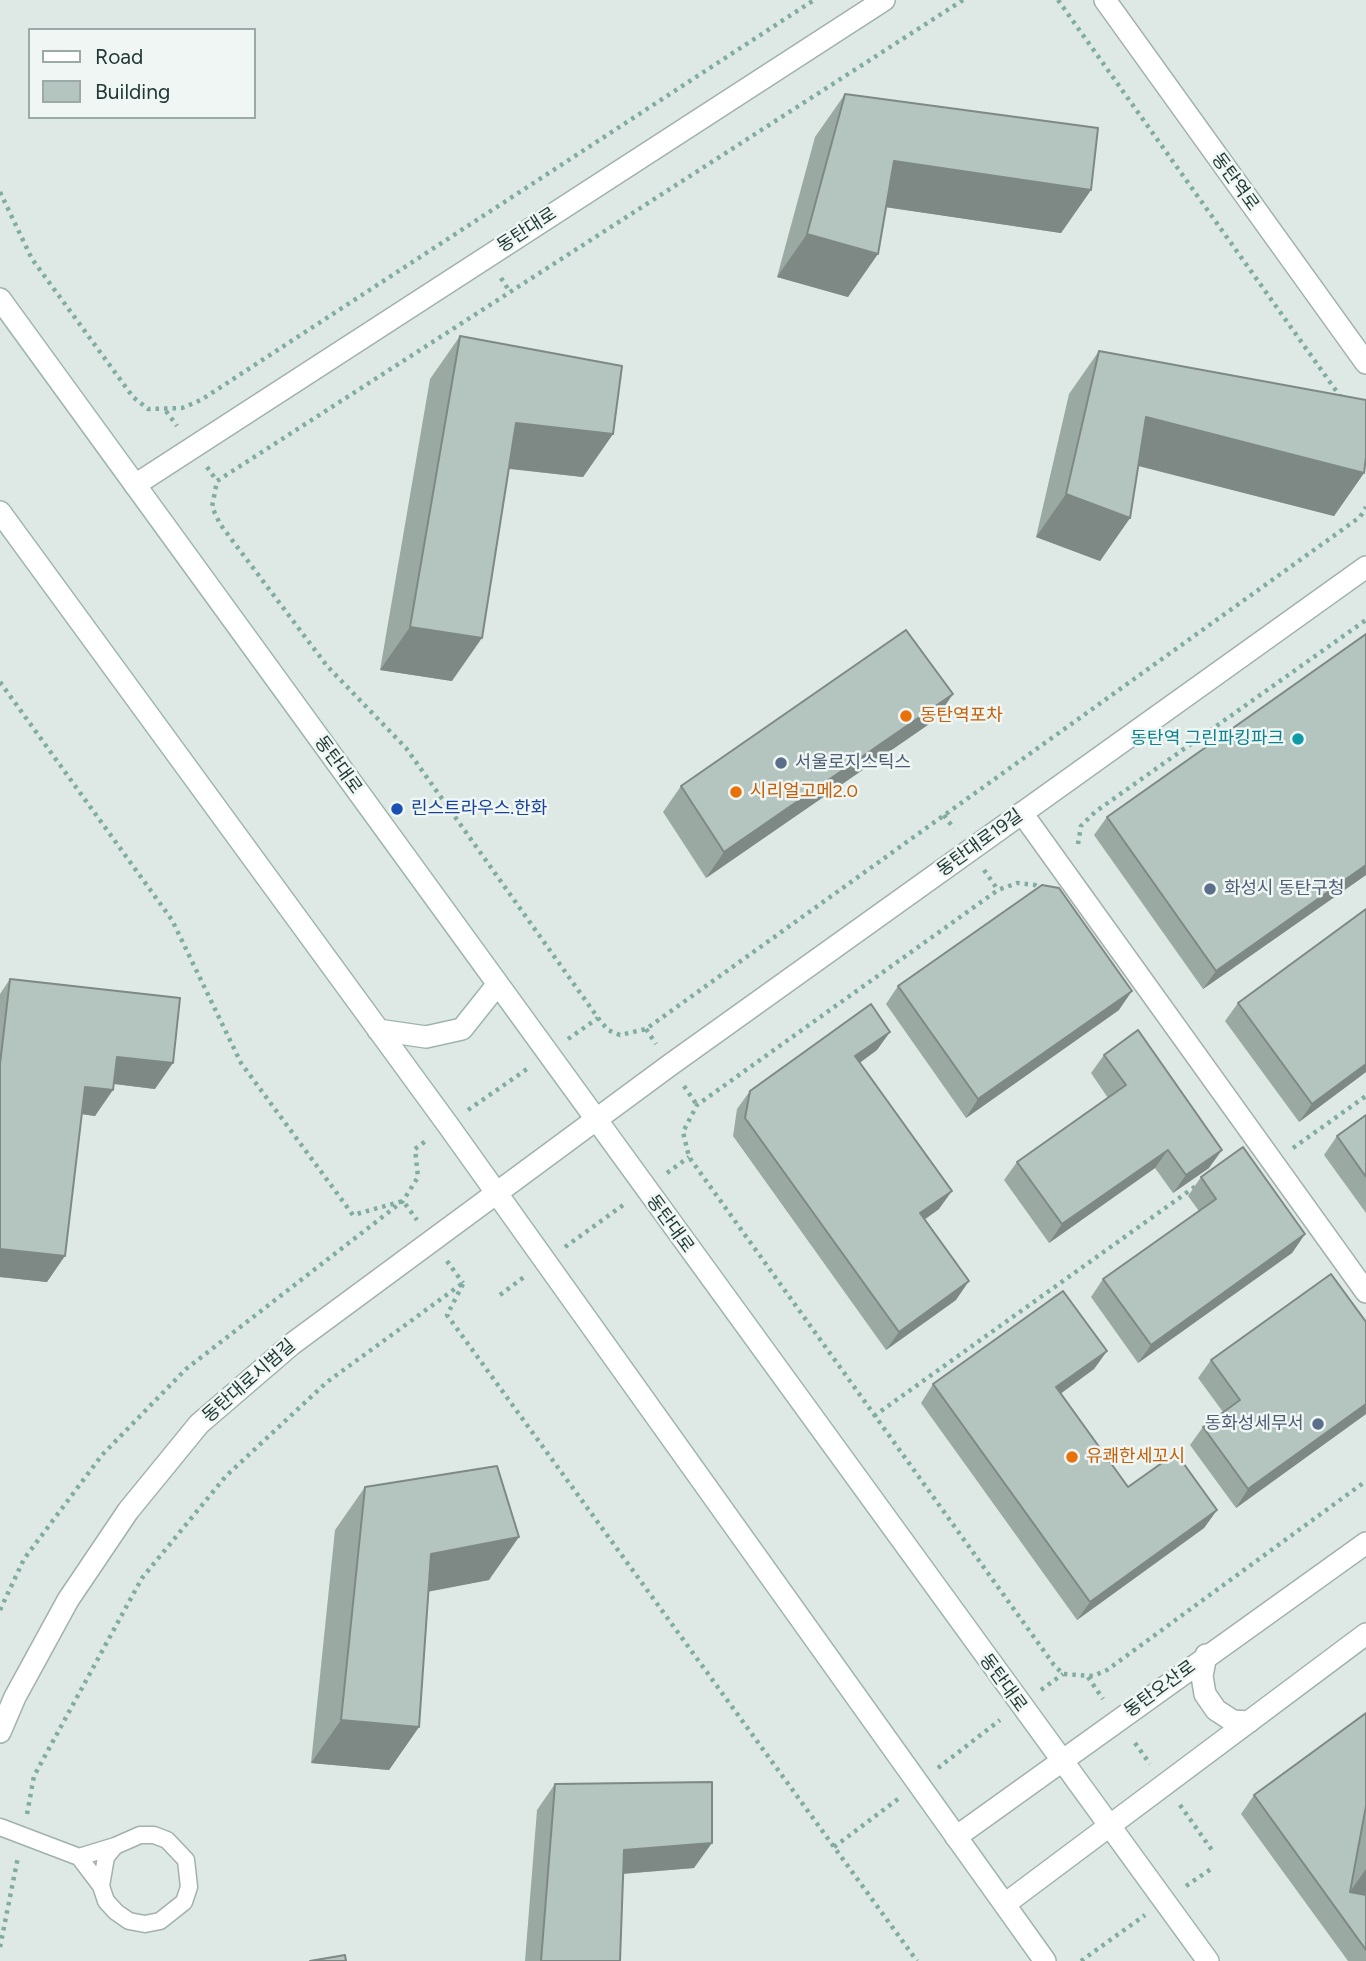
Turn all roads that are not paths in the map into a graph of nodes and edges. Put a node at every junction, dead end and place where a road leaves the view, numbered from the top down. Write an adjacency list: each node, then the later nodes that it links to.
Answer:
1 (884, 0): 5 (street, 동탄대로)
2 (1105, 0): 4 (street, 동탄역로)
3 (0, 299): 5 (street, 동탄대로)
4 (1366, 363)
5 (135, 485): 9 (street, 동탄대로)
6 (0, 512): 10 (street)
7 (1366, 567): 8 (street, 동탄대로19길)
8 (1022, 813): 11 (street, 동탄대로19길); 13 (street)
9 (497, 985): 10 (street); 11 (street, 동탄대로)
10 (378, 1030): 12 (street)
11 (596, 1121): 12 (street, 동탄대로시범길); 19 (street, 동탄대로)
12 (497, 1194): 18 (street, 동탄대로시범길); 22 (street)
13 (1366, 1292)
14 (1366, 1543): 16 (street, 동탄오산로)
15 (1366, 1634): 17 (street)
16 (1206, 1655): 17 (street); 19 (street, 동탄오산로)
17 (1249, 1722): 20 (street)
18 (0, 1732)
19 (1061, 1762): 20 (street, 동탄대로); 22 (street, 동탄오산로)
20 (1109, 1826): 26 (street); 28 (street, 동탄대로)
21 (0, 1827): 24 (lane)
22 (956, 1837): 26 (street)
23 (115, 1846): 24 (lane); 25 (lane); 25 (lane)
24 (79, 1857): 25 (lane)
25 (101, 1886)
26 (1004, 1904): 27 (street)
27 (1045, 1961)
28 (1208, 1961)

